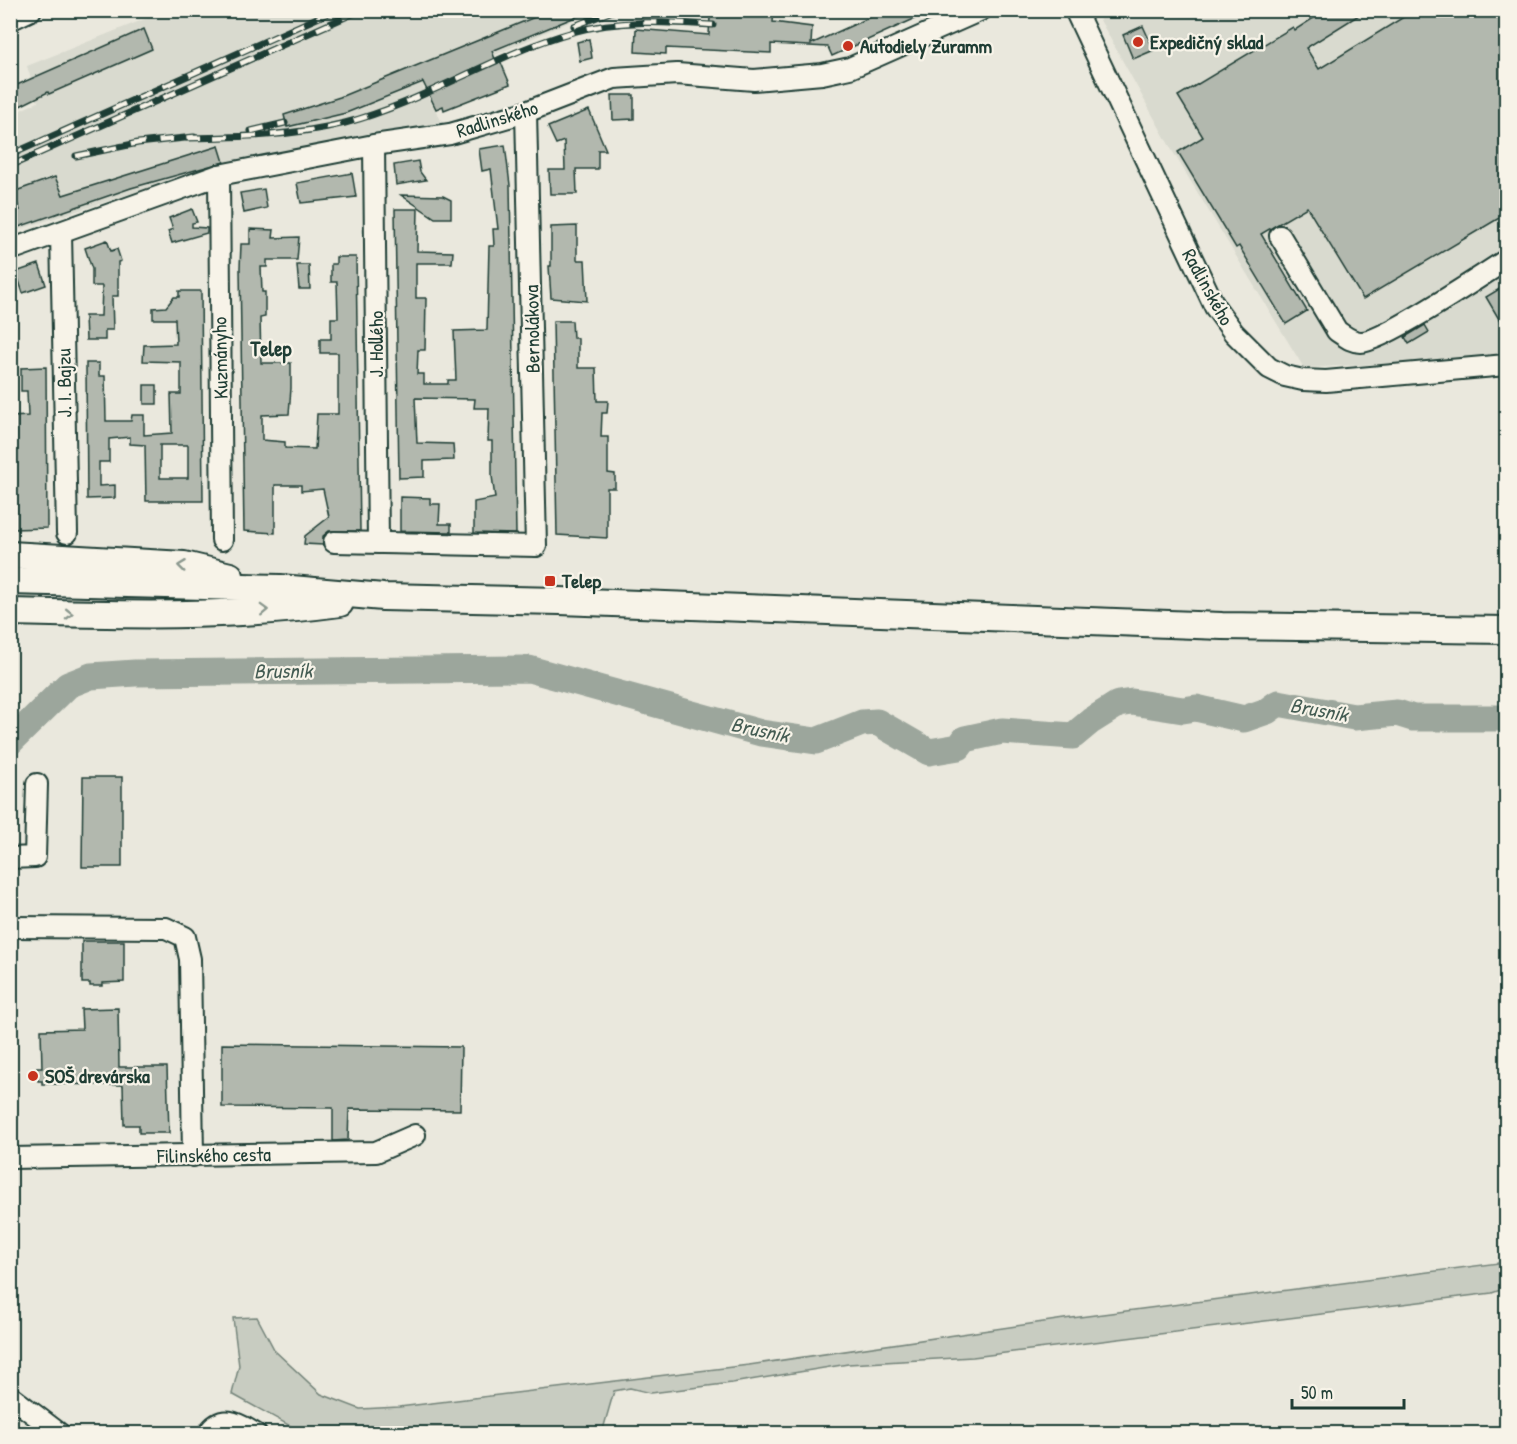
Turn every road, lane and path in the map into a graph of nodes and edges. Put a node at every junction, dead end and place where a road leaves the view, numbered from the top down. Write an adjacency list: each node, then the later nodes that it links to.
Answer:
1 (31, 10): 4 (street)
2 (981, 10): 5 (street, Radlinského)
3 (1075, 10): 12 (street, Radlinského)
4 (10, 20)
5 (526, 112): 6 (street, Radlinského); 16 (street, Bernolákova)
6 (375, 145): 7 (street, Radlinského); 16 (street, J. Hollého)
7 (219, 176): 8 (street, Radlinského); 14 (street, Kuzmányho)
8 (61, 233): 10 (street, Radlinského); 13 (street, J. I. Bajzu)
9 (1280, 236): 11 (street)
10 (10, 250)
11 (1506, 260)
12 (1506, 365)
13 (67, 533)
14 (222, 540)
15 (334, 542): 16 (street)
16 (378, 543)
17 (10, 555): 19 (main road, one-way to 17)
18 (10, 581): 19 (main road)
19 (280, 588): 20 (main road)
20 (383, 597): 21 (main road, one-way to 20); 22 (main road)
21 (10, 612)
22 (1506, 630)
23 (37, 784): 24 (street)
24 (10, 858)
25 (10, 927): 27 (street)
26 (415, 1135): 27 (street, Filinského cesta)
27 (193, 1156): 28 (street, Filinského cesta)
28 (10, 1158)
29 (10, 1396): 30 (street)
30 (60, 1434)
31 (208, 1434): 32 (street)
32 (256, 1434)

